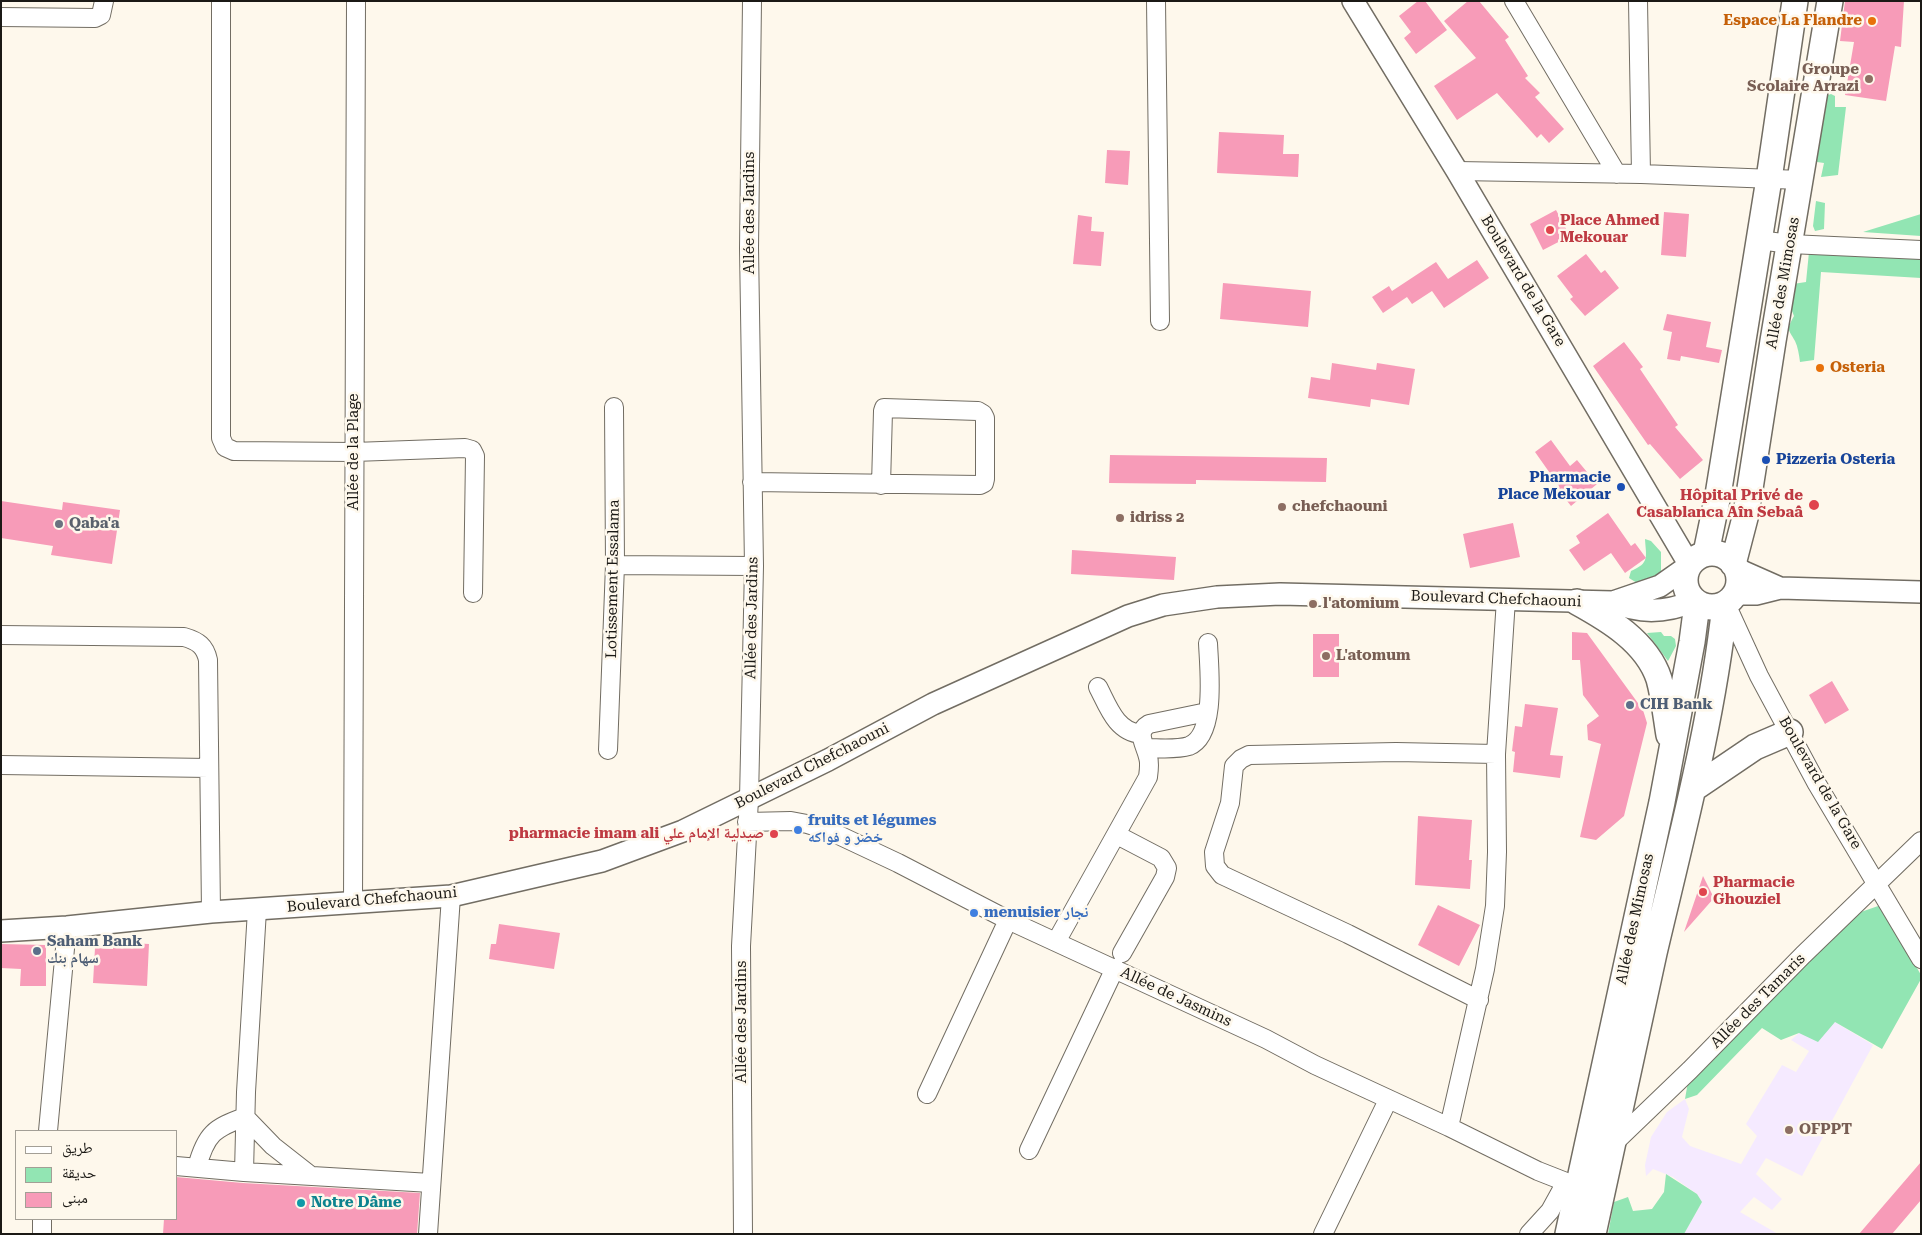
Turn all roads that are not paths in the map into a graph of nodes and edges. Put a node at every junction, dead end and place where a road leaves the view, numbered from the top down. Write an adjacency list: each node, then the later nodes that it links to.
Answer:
1 (104, 1): 11 (street)
2 (221, 1): 22 (street)
3 (356, 1): 22 (street, Allée de la Plage)
4 (752, 1): 23 (street, Allée des Jardins)
5 (1156, 1): 20 (street)
6 (1353, 1): 12 (street, Boulevard de la Gare)
7 (1514, 1): 13 (street)
8 (1638, 1): 14 (street)
9 (1795, 1): 15 (main road, Allée des Mimosas)
10 (1830, 1): 16 (main road, Allée des Mimosas)
11 (1, 18)
12 (1457, 171): 13 (street); 25 (street, Boulevard de la Gare)
13 (1617, 174): 14 (street)
14 (1640, 174): 15 (street)
15 (1769, 179): 16 (street); 17 (main road, Allée des Mimosas)
16 (1801, 180): 18 (main road, Allée des Mimosas)
17 (1759, 240): 18 (street); 25 (main road, Allée des Mimosas)
18 (1790, 244): 19 (street); 28 (main road, Allée des Mimosas)
19 (1921, 250)
20 (1160, 321)
21 (614, 407): 26 (street, Lotissement Essalama)
22 (354, 452): 30 (street); 55 (street, Allée de la Plage)
23 (752, 482): 24 (street); 27 (street, Allée des Jardins)
24 (881, 485): 24 (street)
25 (1694, 562): 28 (main road); 35 (street, Boulevard Chefchaouni); 36 (main road)
26 (615, 565): 27 (street); 44 (street, Lotissement Essalama)
27 (754, 566): 49 (street, Allée des Jardins)
28 (1735, 566): 29 (street); 33 (main road)
29 (1780, 588): 31 (street); 33 (street)
30 (473, 592)
31 (1921, 592)
32 (1506, 599): 34 (street, Boulevard Chefchaouni); 45 (street); 49 (street, Boulevard Chefchaouni)
33 (1729, 601): 36 (main road); 41 (street, Boulevard de la Gare); 48 (main road, Allée des Mimosas)
34 (1577, 602): 35 (street, Boulevard Chefchaouni); 43 (main road)
35 (1613, 602): 36 (street, Boulevard Chefchaouni)
36 (1696, 602): 43 (main road, Allée des Mimosas)
37 (1, 635): 47 (street)
38 (1208, 643): 40 (street)
39 (1098, 687): 42 (street)
40 (1207, 712): 42 (street); 42 (street)
41 (1790, 732): 48 (main road); 53 (street, Boulevard de la Gare)
42 (1143, 741): 51 (street)
43 (1671, 748): 70 (main road, Allée des Mimosas)
44 (608, 750)
45 (1496, 754): 64 (street); 64 (street)
46 (1, 765): 47 (street)
47 (209, 768): 57 (street)
48 (1693, 789): 71 (main road, Allée des Mimosas)
49 (749, 799): 50 (street, Allée des Jardins); 54 (street, Boulevard Chefchaouni)
50 (747, 822): 58 (street, Allée de Jasmins); 83 (street, Allée des Jardins)
51 (1116, 835): 61 (street); 63 (street)
52 (1921, 841): 53 (street, Allée des Tamaris)
53 (1878, 884): 62 (street, Boulevard de la Gare); 71 (street, Allée des Tamaris)
54 (451, 896): 55 (street, Boulevard Chefchaouni); 77 (street)
55 (353, 903): 56 (street, Boulevard Chefchaouni)
56 (257, 910): 57 (street, Boulevard Chefchaouni); 67 (street)
57 (212, 912): 59 (street, Boulevard Chefchaouni)
58 (1008, 920): 61 (street, Allée de Jasmins); 65 (street)
59 (67, 927): 60 (street, Boulevard Chefchaouni); 69 (street)
60 (1, 931)
61 (1056, 942): 63 (street, Allée de Jasmins)
62 (1921, 959)
63 (1118, 961): 66 (street, Allée de Jasmins); 72 (street)
64 (1479, 1000): 68 (street)
65 (928, 1094)
66 (1388, 1100): 68 (street, Allée de Jasmins); 84 (street)
67 (245, 1117): 74 (street); 75 (street); 76 (street)
68 (1449, 1127): 78 (street, Allée de Jasmins)
69 (48, 1130)
70 (1589, 1140): 71 (street); 78 (main road, Allée des Mimosas)
71 (1614, 1144): 79 (main road, Allée des Mimosas)
72 (1029, 1150)
73 (178, 1166): 74 (street)
74 (197, 1167): 75 (street)
75 (244, 1172): 76 (street)
76 (310, 1176): 77 (street)
77 (431, 1182): 82 (street)
78 (1572, 1183): 79 (street, Allée de Jasmins); 85 (street); 86 (main road, Allée des Mimosas)
79 (1603, 1190): 87 (main road, Allée des Mimosas)
80 (42, 1220): 81 (street)
81 (42, 1234)
82 (428, 1234)
83 (743, 1234)
84 (1323, 1234)
85 (1529, 1234)
86 (1568, 1234)
87 (1593, 1234)

